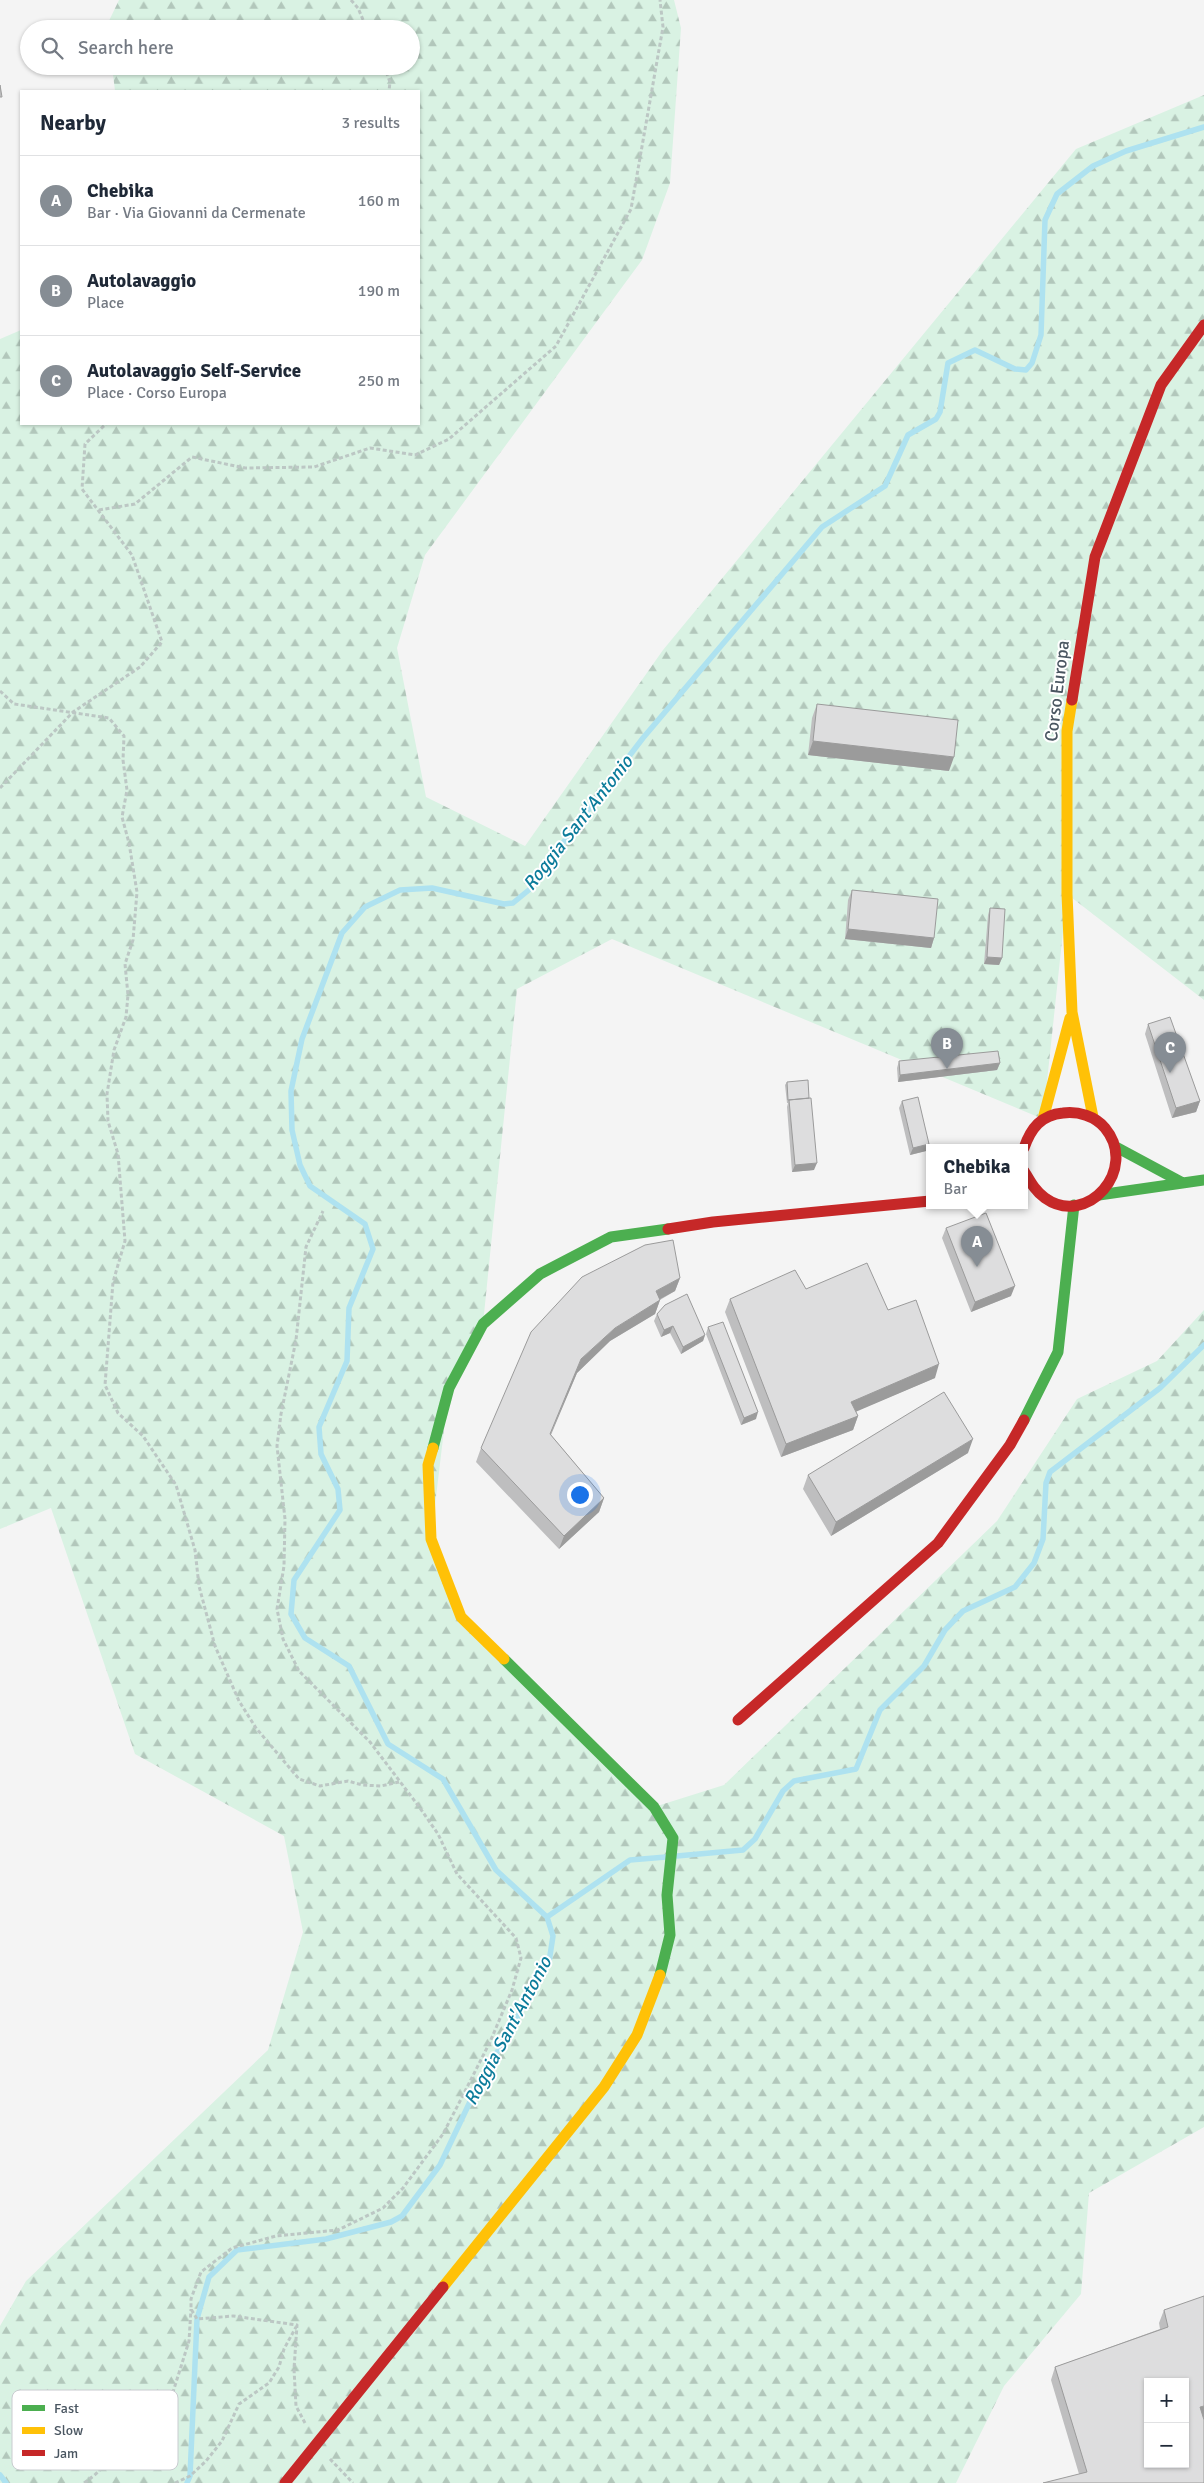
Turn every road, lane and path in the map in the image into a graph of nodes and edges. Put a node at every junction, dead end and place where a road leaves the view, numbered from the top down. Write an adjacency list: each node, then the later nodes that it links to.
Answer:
1 (351, 0): 3 (path)
2 (660, 0): 8 (path)
3 (363, 20)
4 (387, 75): 5 (path)
5 (389, 90)
6 (1204, 326): 12 (main road, Corso Europa)
7 (105, 425): 8 (path)
8 (98, 510): 10 (path)
9 (0, 691): 10 (path)
10 (72, 712): 11 (path); 27 (path)
11 (0, 788)
12 (1072, 1012): 13 (main road, Corso Europa); 14 (main road)
13 (1093, 1117): 14 (main road); 16 (main road)
14 (1043, 1119): 15 (main road)
15 (1024, 1144)
16 (1116, 1147): 19 (main road); 20 (main road)
17 (1028, 1178): 23 (main road)
18 (1204, 1180): 19 (main road)
19 (1183, 1182): 20 (main road)
20 (1099, 1196): 24 (main road)
21 (926, 1201): 31 (main road)
22 (1034, 1202): 23 (main road)
23 (1052, 1202): 24 (main road)
24 (1074, 1205): 26 (main road)
25 (323, 1210): 27 (path)
26 (738, 1720)
27 (399, 1782): 28 (path)
28 (191, 2309): 29 (path); 30 (path)
29 (297, 2325): 31 (path); 34 (path)
30 (173, 2390)
31 (318, 2442): 35 (main road); 36 (path)
32 (102, 2470): 33 (path)
33 (84, 2483)
34 (175, 2483)
35 (285, 2483)
36 (353, 2483)

